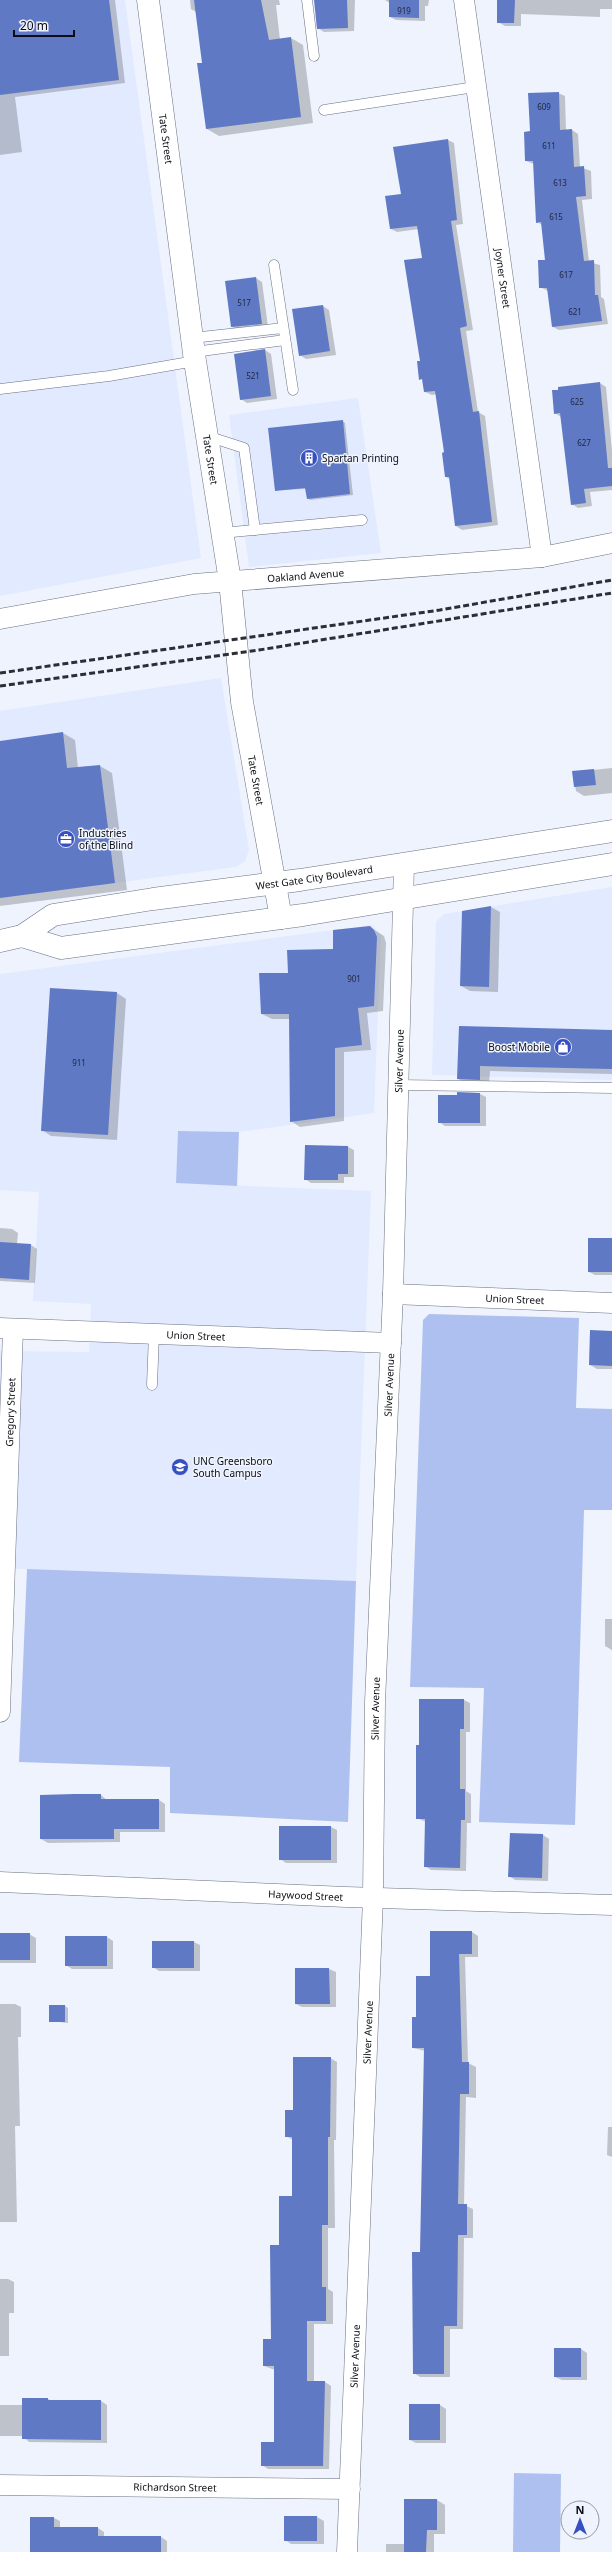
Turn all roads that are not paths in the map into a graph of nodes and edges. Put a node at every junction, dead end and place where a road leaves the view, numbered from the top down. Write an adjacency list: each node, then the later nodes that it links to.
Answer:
1 (148, 0): 10 (main road, Tate Street)
2 (307, 0): 4 (lane)
3 (464, 0): 5 (street, Joyner Street)
4 (314, 56)
5 (476, 87): 6 (lane); 18 (street, Joyner Street)
6 (324, 110)
7 (274, 265): 8 (lane)
8 (283, 328): 9 (lane); 10 (lane)
9 (285, 340): 10 (lane); 12 (lane)
10 (193, 351): 11 (lane); 13 (main road, Tate Street)
11 (0, 389)
12 (293, 390)
13 (217, 439): 15 (lane); 16 (main road, Tate Street)
14 (362, 520): 15 (lane)
15 (255, 530): 16 (lane)
16 (222, 533): 19 (main road, Tate Street)
17 (612, 543): 18 (street, Oakland Avenue)
18 (542, 557): 19 (street, Oakland Avenue)
19 (230, 581): 20 (street, Oakland Avenue); 24 (main road, Tate Street)
20 (0, 619)
21 (612, 831): 22 (main road, West Gate City Boulevard)
22 (404, 864): 24 (main road, West Gate City Boulevard); 25 (street, Silver Avenue)
23 (612, 864): 25 (main road, West Gate City Boulevard)
24 (276, 883): 26 (main road, Tate Street); 27 (main road, West Gate City Boulevard)
25 (402, 898): 26 (main road, West Gate City Boulevard); 29 (street, Silver Avenue)
26 (281, 918): 27 (main road, West Gate City Boulevard)
27 (22, 936): 28 (main road, West Gate City Boulevard)
28 (0, 941)
29 (398, 1085): 30 (lane); 31 (street, Silver Avenue)
30 (612, 1088)
31 (394, 1294): 32 (street, Union Street); 35 (street, Silver Avenue)
32 (612, 1303)
33 (7, 1328): 34 (street, Union Street); 37 (street, Gregory Street)
34 (154, 1334): 35 (street, Union Street); 36 (lane)
35 (391, 1343): 39 (street, Silver Avenue)
36 (152, 1385)
37 (0, 1712)
38 (0, 1882): 39 (street, Haywood Street)
39 (373, 1898): 40 (street, Haywood Street); 42 (street, Silver Avenue)
40 (612, 1905)
41 (0, 2485): 42 (street, Richardson Street)
42 (350, 2489): 43 (street, Silver Avenue)
43 (347, 2552)

